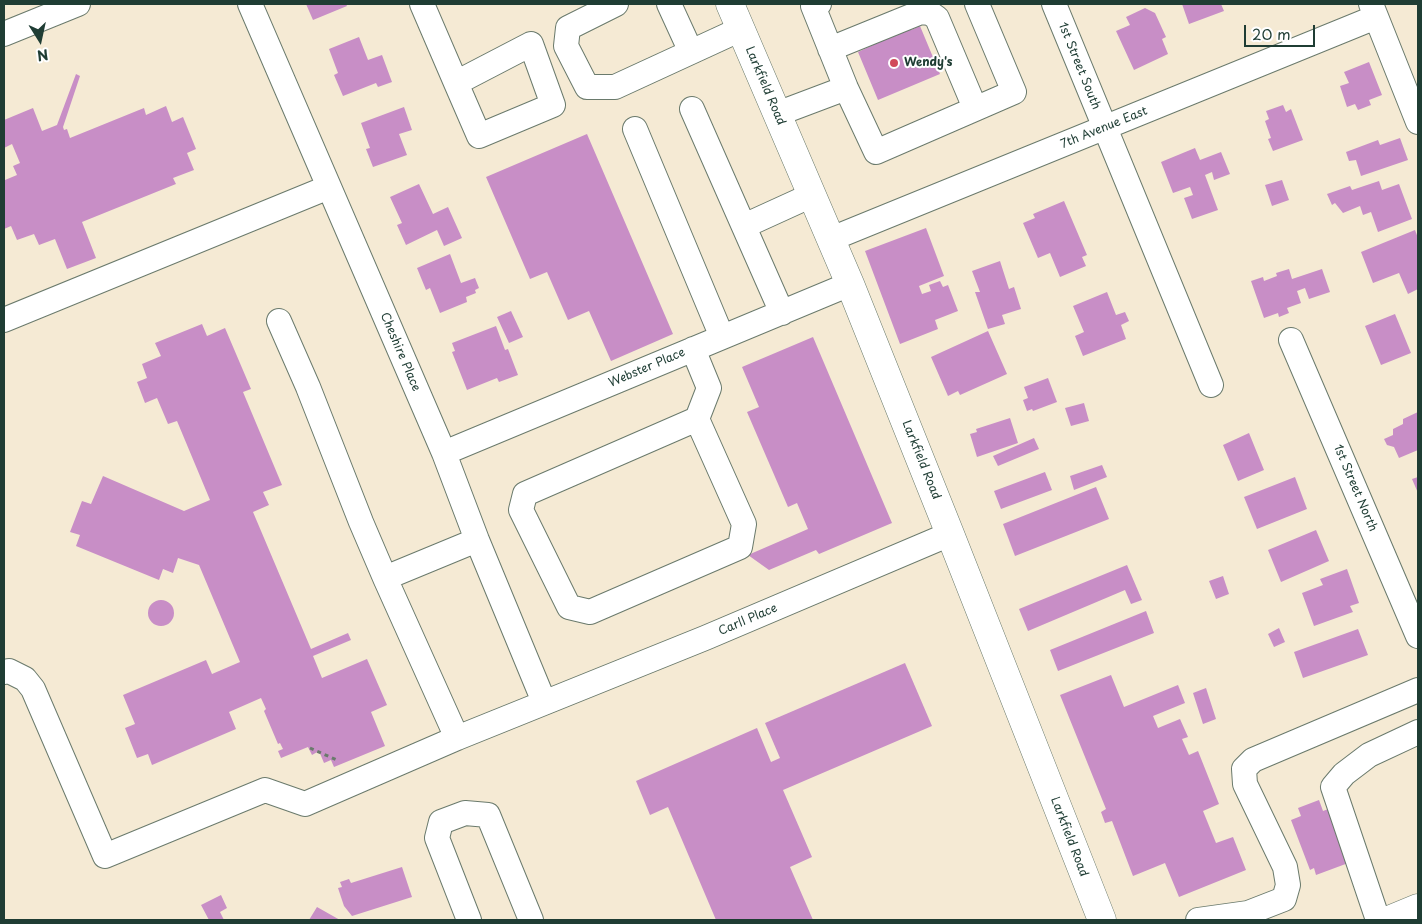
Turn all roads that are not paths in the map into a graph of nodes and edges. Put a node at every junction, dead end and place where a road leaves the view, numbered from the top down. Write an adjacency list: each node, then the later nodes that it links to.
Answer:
1 (78, 4): 12 (street)
2 (250, 4): 23 (street, Cheshire Place)
3 (422, 4): 15 (street)
4 (616, 4): 14 (street)
5 (668, 4): 14 (street)
6 (730, 4): 11 (main road, Larkfield Road)
7 (820, 4): 13 (street)
8 (977, 4): 17 (street)
9 (1054, 4): 21 (street, 1st Street South)
10 (1374, 10): 20 (street); 21 (street, 7th Avenue East)
11 (741, 30): 14 (street); 19 (main road, Larkfield Road)
12 (4, 34)
13 (830, 49): 16 (street); 17 (street)
14 (691, 52)
15 (456, 83)
16 (846, 88): 17 (street); 19 (street)
17 (975, 108)
18 (692, 109): 25 (street)
19 (777, 114): 24 (main road, Larkfield Road)
20 (1418, 122)
21 (1104, 128): 26 (street, 7th Avenue East); 34 (street)
22 (635, 129): 31 (street)
23 (329, 187): 29 (street); 36 (street, Cheshire Place)
24 (812, 195): 25 (street); 26 (main road, Larkfield Road)
25 (744, 226): 28 (street)
26 (831, 238): 27 (main road, Larkfield Road)
27 (850, 284): 28 (street, Webster Place); 37 (main road, Larkfield Road)
28 (782, 313): 31 (street, Webster Place)
29 (4, 320)
30 (279, 321): 39 (street)
31 (722, 337): 33 (street, Webster Place)
32 (1291, 340): 40 (street, 1st Street North)
33 (693, 349): 35 (street); 36 (street, Webster Place)
34 (1211, 385)
35 (697, 419): 35 (street)
36 (444, 453): 38 (street, Cheshire Place)
37 (950, 534): 43 (street, Carll Place); 50 (main road, Larkfield Road)
38 (477, 540): 39 (street); 43 (street, Cheshire Place)
39 (385, 578): 45 (street)
40 (1418, 636)
41 (4, 672): 45 (street, Carll Place)
42 (1418, 690): 47 (street)
43 (544, 702): 45 (street, Carll Place)
44 (1418, 732): 52 (street)
45 (457, 738)
46 (1418, 908): 53 (main road)
47 (1250, 916): 51 (street)
48 (469, 920): 49 (street)
49 (531, 920)
50 (1102, 920)
51 (1198, 920)
52 (1378, 920)
53 (1389, 920)

